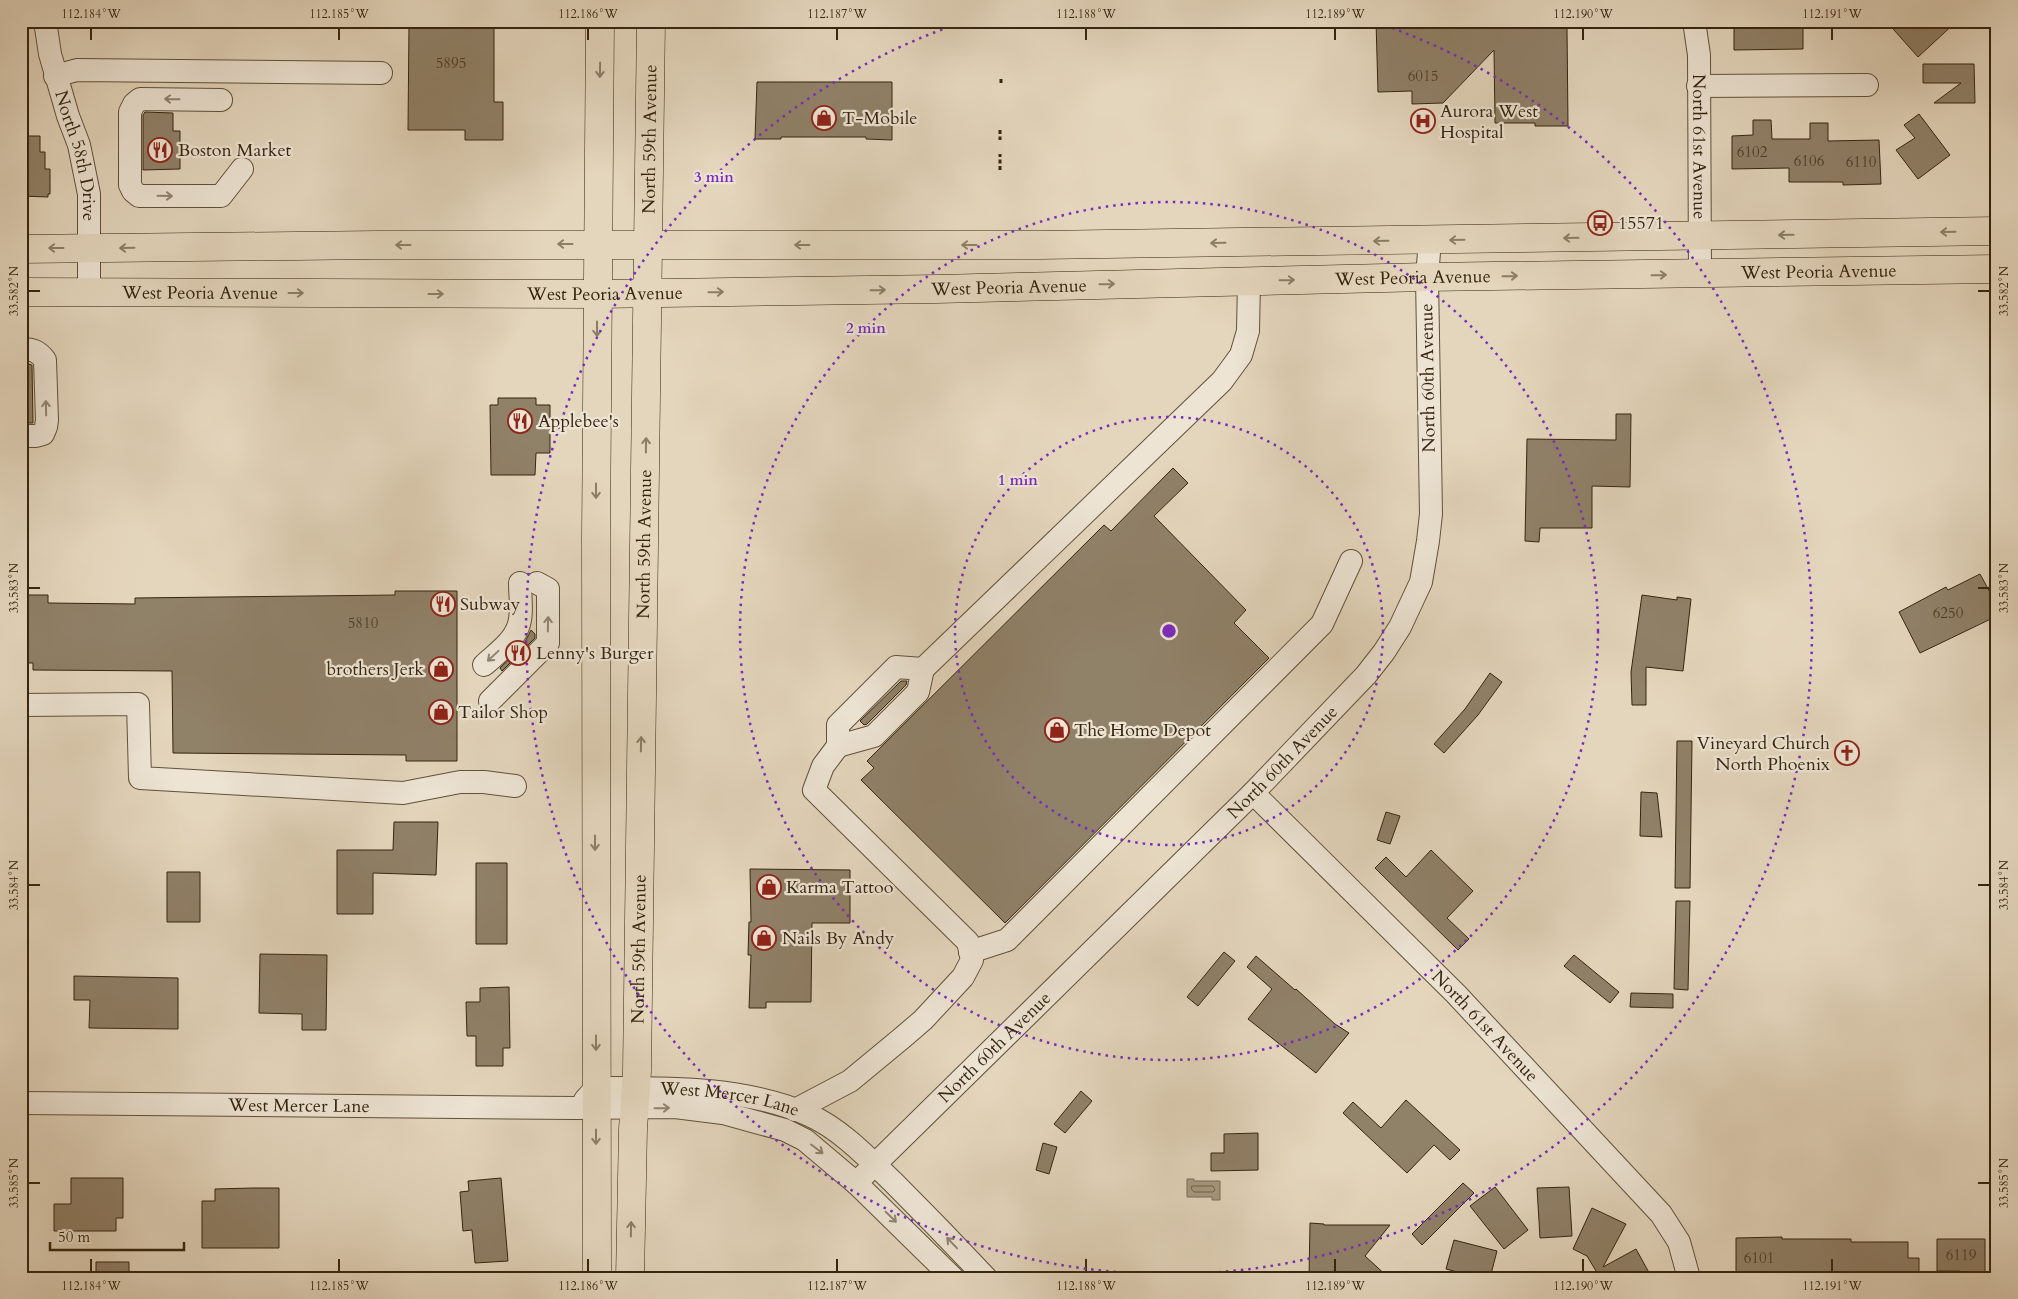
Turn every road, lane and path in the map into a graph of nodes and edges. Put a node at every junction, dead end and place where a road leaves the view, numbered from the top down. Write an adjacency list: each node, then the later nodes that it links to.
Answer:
1 (46, 21): 6 (street, North 58th Drive)
2 (600, 21): 21 (main road, one-way to 21)
3 (651, 21): 20 (main road, North 59th Avenue)
4 (1694, 21): 10 (street, North 61st Avenue)
5 (381, 73): 6 (street)
6 (55, 76): 23 (street, North 58th Drive)
7 (1001, 78): 8 (path)
8 (1001, 82)
9 (1867, 85): 10 (street)
10 (1698, 86): 18 (street, North 61st Avenue)
11 (221, 100): 15 (street, one-way to 15)
12 (1000, 130): 13 (path)
13 (1000, 140)
14 (1000, 154): 16 (path)
15 (242, 169)
16 (1000, 170)
17 (1997, 232): 18 (main road, one-way to 18)
18 (1699, 237): 19 (main road, one-way to 19); 26 (street, North 61st Avenue)
19 (1430, 240): 22 (main road, one-way to 22); 27 (street, North 60th Avenue)
20 (649, 244): 21 (main road); 22 (main road, one-way to 20); 32 (main road, North 59th Avenue)
21 (597, 245): 23 (main road, one-way to 23); 33 (main road)
22 (1029, 245): 29 (main road)
23 (90, 248): 24 (main road, one-way to 24); 31 (street, North 58th Drive)
24 (21, 249)
25 (1994, 266): 26 (main road, West Peoria Avenue)
26 (1700, 274): 27 (main road, West Peoria Avenue, one-way to 26)
27 (1427, 277): 28 (main road, West Peoria Avenue, one-way to 27); 43 (street, North 60th Avenue)
28 (1249, 281): 29 (main road, West Peoria Avenue, one-way to 28); 38 (street)
29 (1030, 286): 32 (main road, West Peoria Avenue, one-way to 29)
30 (21, 292): 31 (main road, West Peoria Avenue)
31 (89, 292): 33 (main road, West Peoria Avenue, one-way to 33)
32 (648, 293): 33 (main road, West Peoria Avenue); 45 (main road, North 59th Avenue, one-way to 32)
33 (597, 294): 46 (main road, one-way to 46)
34 (21, 349): 35 (street, one-way to 34)
35 (21, 436)
36 (1351, 560): 44 (street)
37 (484, 665): 39 (street, one-way to 37)
38 (923, 669): 41 (street); 41 (street)
39 (490, 701)
40 (21, 705): 42 (street)
41 (838, 746): 44 (street)
42 (515, 786)
43 (1254, 793): 49 (street, North 60th Avenue); 55 (street, North 61st Avenue)
44 (970, 952): 48 (street)
45 (635, 1098): 46 (street, West Mercer Lane); 48 (street, West Mercer Lane); 50 (street, West Mercer Lane, one-way to 50); 52 (main road, North 59th Avenue, one-way to 45)
46 (590, 1102): 47 (street, West Mercer Lane); 51 (main road, one-way to 51)
47 (21, 1103)
48 (795, 1110): 49 (street, West Mercer Lane)
49 (874, 1164): 50 (street, North 60th Avenue); 54 (street, one-way to 49)
50 (856, 1183): 53 (street, one-way to 53)
51 (597, 1278)
52 (630, 1278)
53 (953, 1278)
54 (986, 1278)
55 (1689, 1278)

